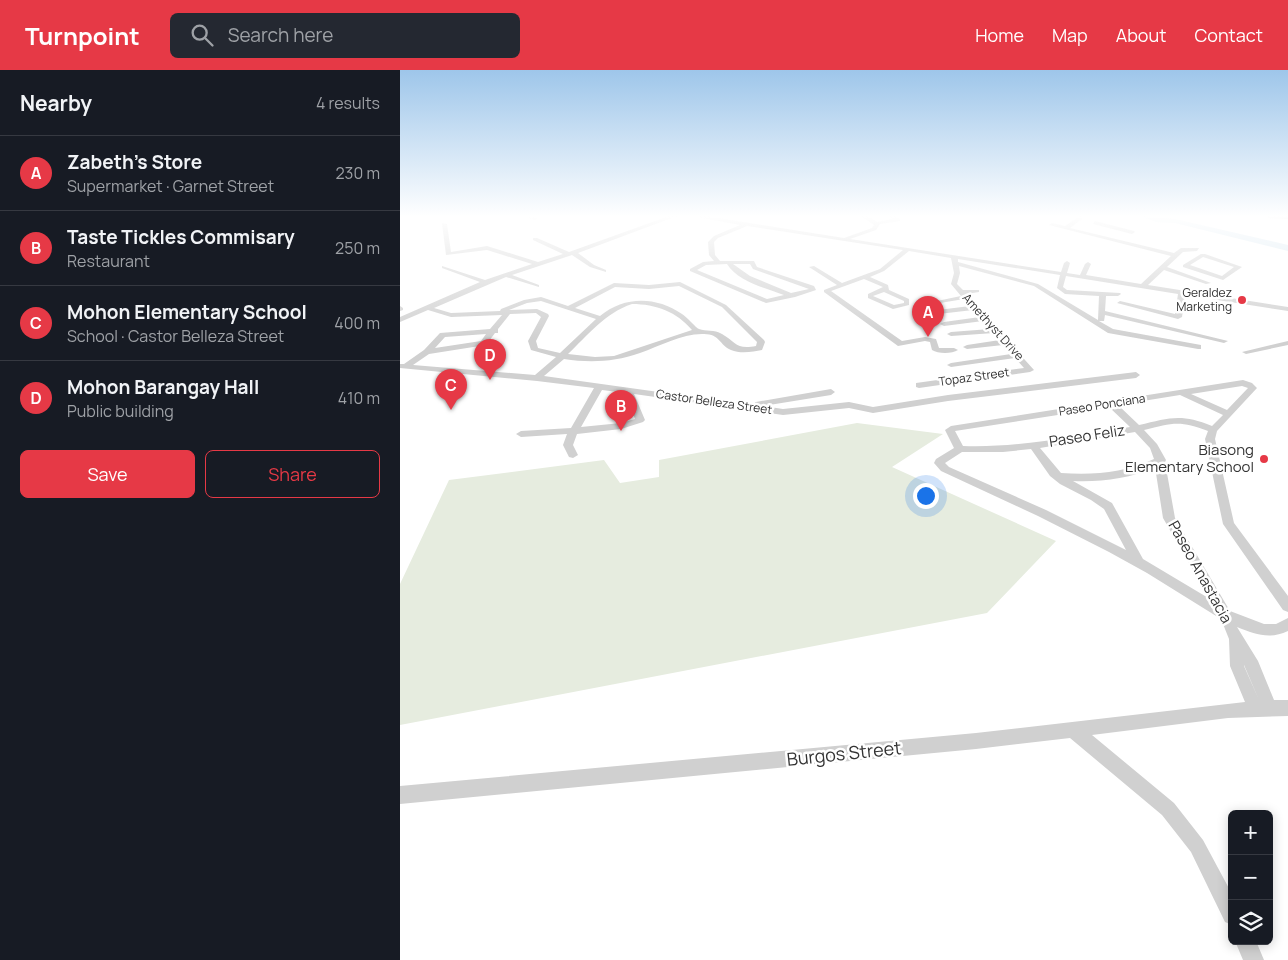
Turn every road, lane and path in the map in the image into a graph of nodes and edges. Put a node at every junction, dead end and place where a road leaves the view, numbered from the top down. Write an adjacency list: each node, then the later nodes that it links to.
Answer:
1 (517, 258): 17 (street)
2 (557, 258): 17 (street)
3 (578, 258): 24 (street)
4 (710, 258): 18 (street)
5 (714, 258): 14 (street)
6 (897, 258): 29 (street)
7 (944, 258): 13 (street)
8 (1172, 258): 22 (street)
9 (1189, 258): 12 (street)
10 (1198, 258): 12 (street)
11 (1206, 258): 12 (street)
12 (1194, 259)
13 (954, 260): 25 (street); 42 (street, Amethyst Drive); 67 (street)
14 (719, 263): 15 (street); 18 (street)
15 (729, 263): 23 (street); 27 (street)
16 (1067, 263): 25 (street)
17 (538, 264): 26 (street)
18 (706, 264): 32 (street)
19 (1088, 264): 28 (street)
20 (444, 267): 30 (street)
21 (812, 267): 34 (street)
22 (1161, 267): 31 (street); 35 (street)
23 (766, 271): 27 (street); 43 (street)
24 (604, 272)
25 (1065, 274): 28 (street); 39 (street)
26 (506, 275): 30 (street); 33 (street)
27 (746, 276): 32 (street); 43 (street)
28 (1083, 276): 35 (street)
29 (865, 277): 34 (street); 36 (street)
30 (485, 282): 50 (street)
31 (1208, 283)
32 (723, 284): 43 (street)
33 (537, 286)
34 (843, 286): 68 (street)
35 (1143, 286): 38 (street)
36 (885, 289): 36 (street)
37 (977, 291): 42 (street)
38 (1182, 292): 45 (street); 51 (street)
39 (1073, 293): 40 (street); 46 (street)
40 (1102, 294): 41 (street); 63 (street)
41 (1118, 294)
42 (963, 295): 44 (street); 48 (street, Amethyst Drive)
43 (793, 296)
44 (940, 301)
45 (1120, 303)
46 (1076, 306)
47 (569, 308): 53 (street); 55 (street); 59 (street)
48 (975, 308): 52 (street); 56 (street, Amethyst Drive)
49 (400, 309): 50 (street)
50 (424, 309): 53 (street); 57 (street)
51 (1288, 310)
52 (930, 313)
53 (494, 314): 54 (street)
54 (508, 314): 61 (street); 71 (street)
55 (599, 318): 59 (street); 71 (street)
56 (985, 319): 58 (street); 60 (street, Amethyst Drive)
57 (400, 320)
58 (944, 324)
59 (696, 330): 71 (street)
60 (996, 330): 62 (street); 64 (street, Amethyst Drive)
61 (495, 331): 69 (street); 69 (street)
62 (951, 334)
63 (1224, 341)
64 (1006, 342): 66 (street); 72 (street, Amethyst Drive)
65 (1288, 343): 70 (street)
66 (967, 347)
67 (1198, 347)
68 (954, 350)
69 (427, 352): 74 (street)
70 (1246, 352)
71 (564, 355): 77 (street)
72 (1018, 355): 73 (street); 75 (street, Amethyst Drive)
73 (951, 364)
74 (404, 365): 77 (street, Castor Belleza Street)
75 (1030, 370): 78 (street, Topaz Street)
76 (1136, 375): 85 (street, Castor Belleza Street)
77 (537, 378): 80 (street, Castor Belleza Street)
78 (919, 385)
79 (1250, 385): 83 (street, Paseo Ponciana); 86 (street)
80 (600, 386): 81 (street, Castor Belleza Street); 88 (street)
81 (629, 391): 85 (street, Castor Belleza Street); 88 (street)
82 (832, 392): 85 (street)
83 (1182, 393): 84 (street, Paseo Ponciana); 86 (street)
84 (1112, 404): 87 (street, Paseo Anastacia); 92 (street, Paseo Ponciana)
85 (742, 407)
86 (1229, 414): 89 (street)
87 (1136, 429): 89 (street, Paseo Feliz); 91 (street, Paseo Feliz); 94 (street, Paseo Anastacia)
88 (575, 430): 90 (street); 93 (street)
89 (1213, 430): 97 (street)
90 (521, 434)
91 (1033, 445): 92 (street, Paseo Feliz); 95 (street)
92 (960, 449): 96 (street)
93 (573, 455)
94 (1160, 460): 95 (street); 98 (street, Paseo Anastacia)
95 (1058, 477): 96 (street)
96 (1139, 562): 98 (street)
97 (1288, 606)
98 (1225, 613): 99 (street); 100 (street, Paseo Anastacia)
99 (1288, 624)
100 (1263, 708): 101 (street, Burgos Street); 102 (street, Burgos Street)
101 (1288, 708)
102 (1074, 731): 103 (street, Burgos Street); 104 (street)
103 (400, 795)
104 (1228, 907)
105 (1247, 945): 106 (street)
106 (1254, 960)

